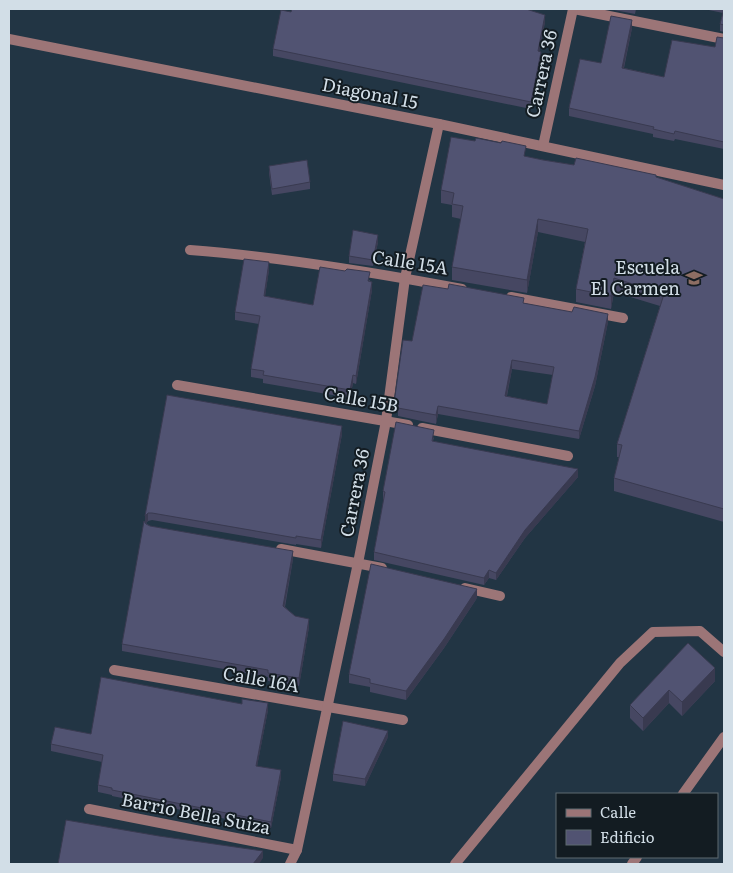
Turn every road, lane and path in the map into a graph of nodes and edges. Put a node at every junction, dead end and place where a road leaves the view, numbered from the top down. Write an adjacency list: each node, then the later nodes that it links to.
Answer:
1 (573, 9): 3 (street); 5 (street, Carrera 36)
2 (9, 39): 4 (street, Diagonal 15)
3 (724, 39)
4 (439, 124): 5 (street, Diagonal 15); 8 (street, Carrera 36)
5 (543, 146): 6 (street, Diagonal 15)
6 (724, 185)
7 (190, 250): 8 (street, Calle 15A)
8 (404, 278): 9 (street, Calle 15A); 13 (street, Carrera 36)
9 (471, 290)
10 (500, 295): 11 (street)
11 (623, 318)
12 (177, 385): 13 (street, Calle 15B)
13 (386, 421): 14 (street, Calle 15B); 16 (street, Carrera 36)
14 (568, 456)
15 (274, 548): 16 (street)
16 (358, 563): 17 (street); 22 (street, Carrera 36)
17 (396, 572)
18 (453, 585): 19 (street)
19 (500, 596)
20 (724, 652): 29 (street)
21 (114, 670): 22 (street, Calle 16A)
22 (327, 708): 23 (street, Calle 16A); 27 (street, Carrera 36)
23 (403, 720)
24 (724, 737): 25 (street)
25 (684, 793)
26 (89, 809): 27 (street, Barrio Bella Suiza)
27 (297, 850): 28 (street, Carrera 36)
28 (290, 864)
29 (455, 864)

